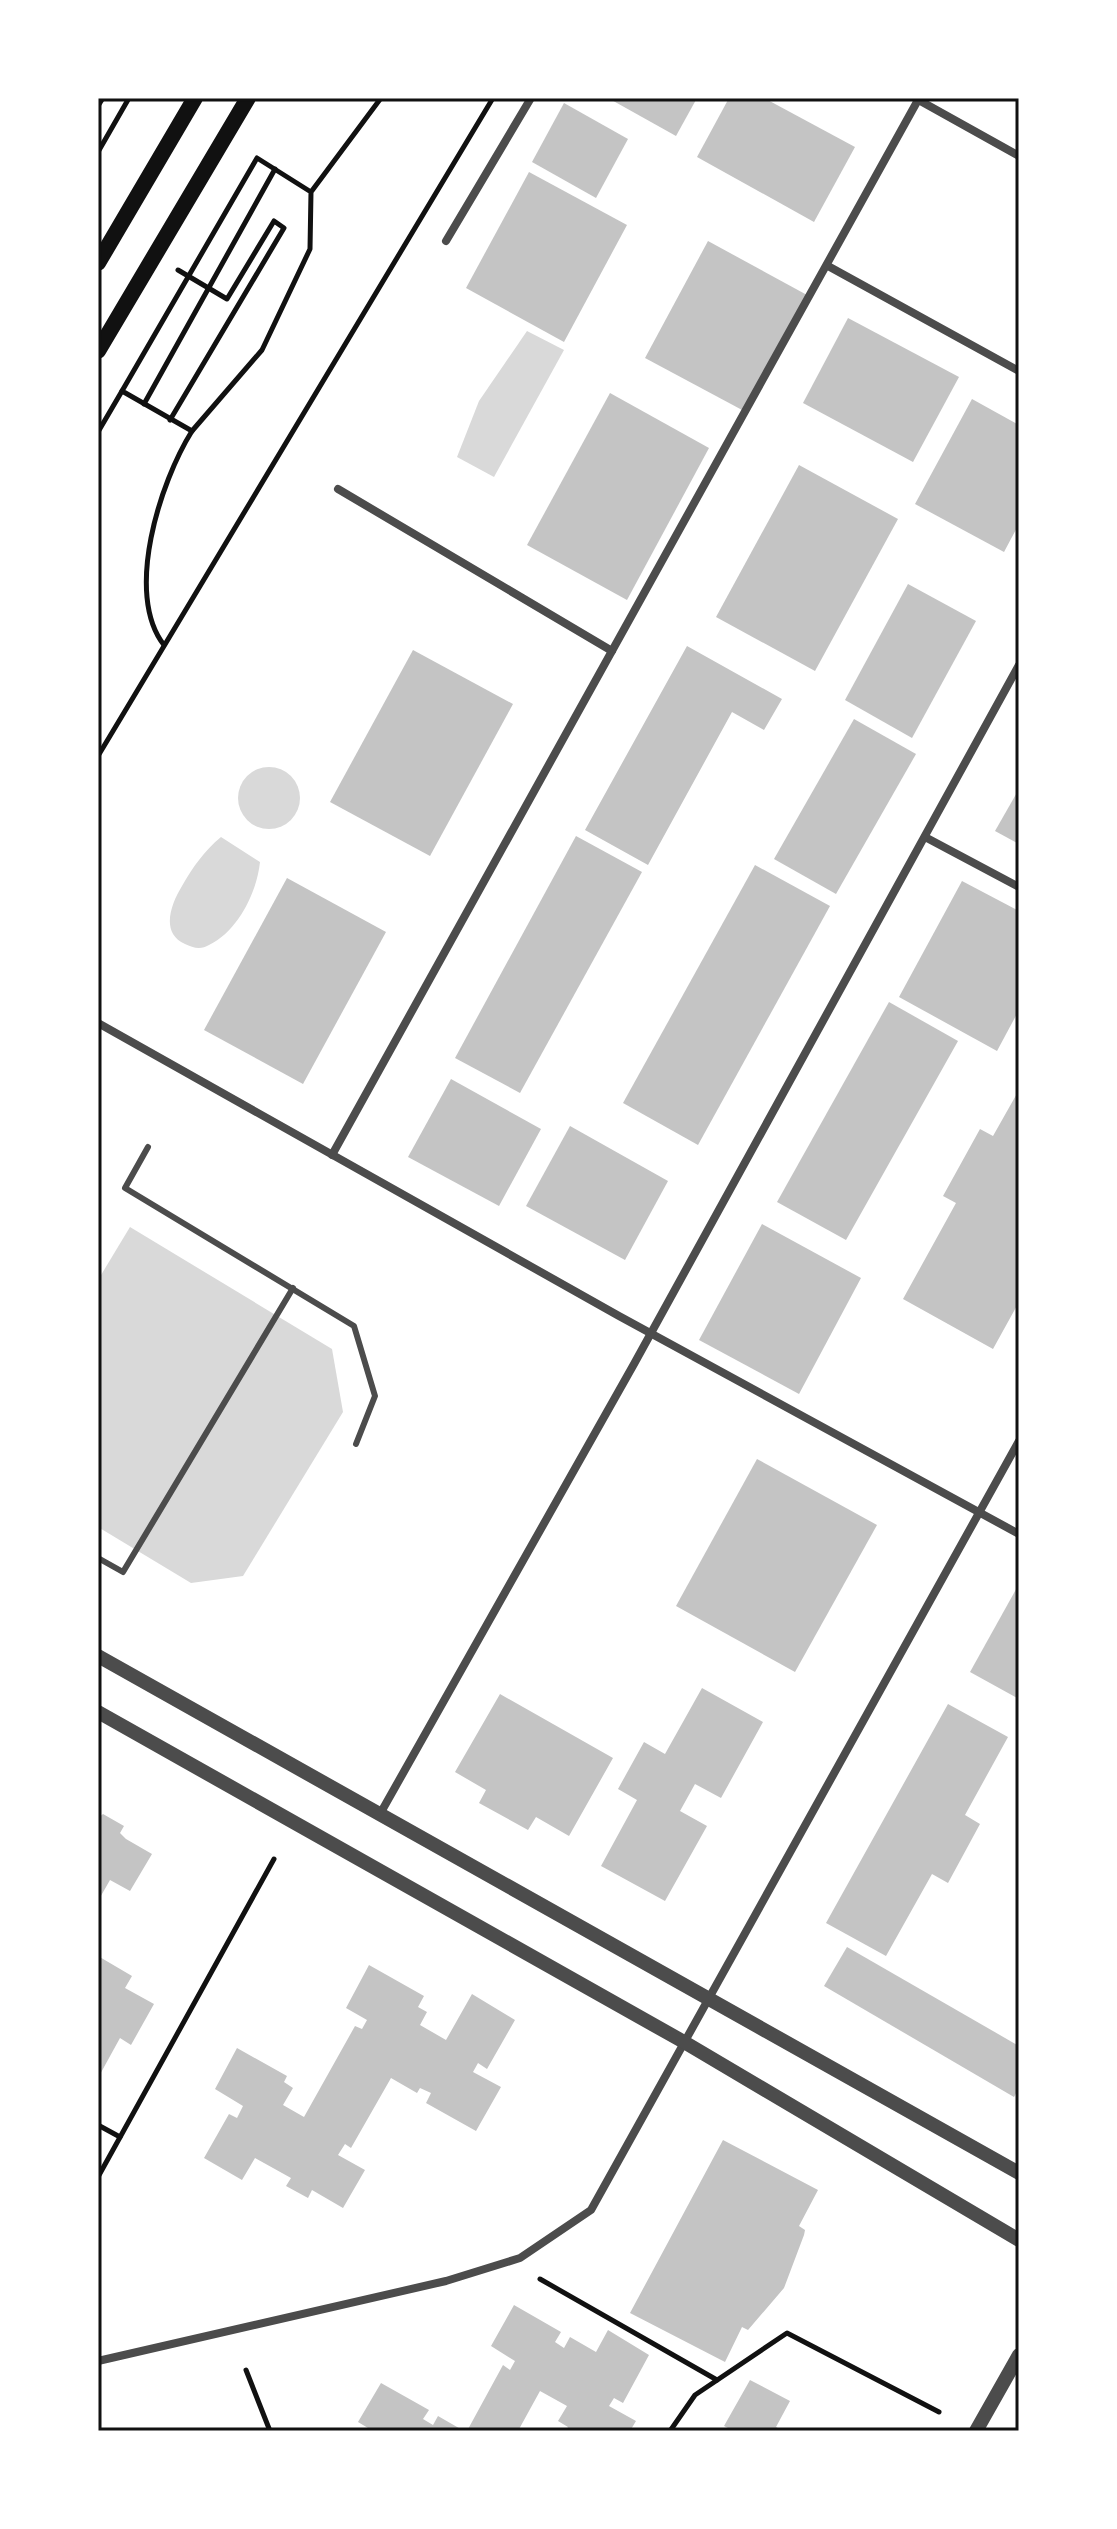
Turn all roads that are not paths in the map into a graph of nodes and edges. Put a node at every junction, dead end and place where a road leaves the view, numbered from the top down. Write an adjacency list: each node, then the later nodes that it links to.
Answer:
1 (195, 98): 7 (main road)
2 (248, 98): 9 (main road)
3 (531, 98): 6 (street)
4 (916, 99): 5 (street); 8 (street)
5 (1019, 156)
6 (446, 241)
7 (98, 263)
8 (828, 266): 10 (street); 12 (street)
9 (98, 351)
10 (1019, 371)
11 (338, 489): 12 (street)
12 (612, 651): 18 (street)
13 (1019, 665): 14 (street)
14 (925, 837): 15 (street); 20 (street)
15 (1019, 887)
16 (98, 1023): 18 (street)
17 (148, 1147): 19 (lane)
18 (332, 1155): 20 (street)
19 (293, 1288): 22 (lane); 25 (lane)
20 (649, 1331): 23 (street); 28 (street)
21 (1019, 1441): 23 (street)
22 (356, 1444)
23 (976, 1513): 24 (street); 29 (street)
24 (1019, 1534)
25 (98, 1558)
26 (98, 1656): 28 (street)
27 (98, 1712): 30 (street)
28 (380, 1814): 29 (street)
29 (708, 1999): 30 (street); 31 (street)
30 (684, 2042): 32 (street); 34 (street)
31 (1019, 2173)
32 (1019, 2240)
33 (1019, 2355): 35 (street)
34 (98, 2361)
35 (976, 2431)

